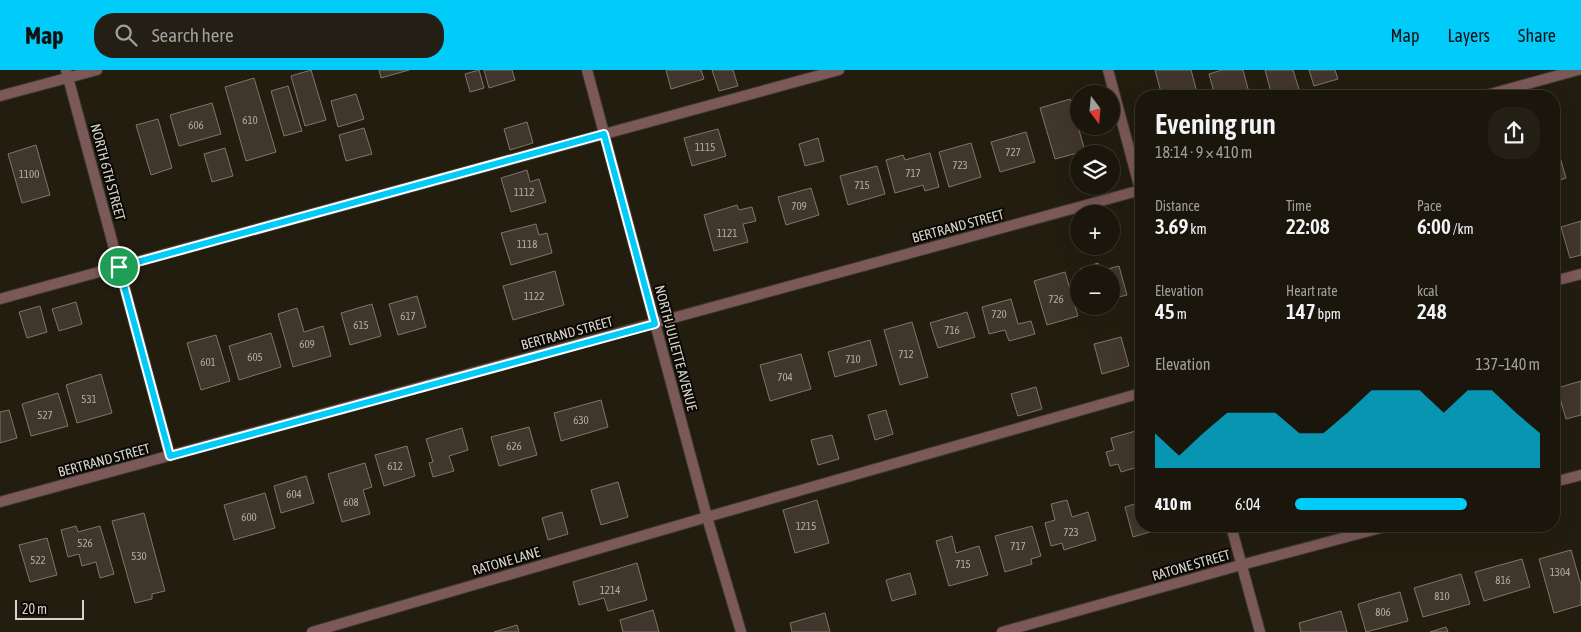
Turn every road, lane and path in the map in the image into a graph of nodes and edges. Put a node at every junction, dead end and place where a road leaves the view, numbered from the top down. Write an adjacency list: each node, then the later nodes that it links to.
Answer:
1 (97, 70): 6 (street)
2 (587, 70): 9 (street, NORTH JULIETTE AVENUE)
3 (839, 70): 9 (street)
4 (1108, 70): 10 (street)
5 (1578, 70): 7 (street)
6 (67, 74): 8 (street); 12 (street, NORTH 6TH STREET)
7 (1505, 90)
8 (0, 96)
9 (604, 134): 12 (street); 16 (street, NORTH JULIETTE AVENUE)
10 (1135, 169)
11 (1135, 193): 16 (street, BERTRAND STREET)
12 (119, 267): 15 (street); 18 (street, NORTH 6TH STREET)
13 (1581, 274): 14 (street)
14 (1560, 279)
15 (0, 299)
16 (655, 324): 18 (street, BERTRAND STREET); 22 (street, NORTH JULIETTE AVENUE)
17 (1135, 395): 22 (street, RATONE LANE)
18 (170, 456): 21 (street, BERTRAND STREET)
19 (1581, 475): 20 (street)
20 (1560, 480)
21 (0, 502)
22 (707, 517): 26 (street, RATONE LANE); 27 (street, NORTH JULIETTE AVENUE)
23 (1233, 532): 25 (street)
24 (1365, 532): 25 (street, RATONE STREET)
25 (1241, 565): 28 (street, RATONE STREET); 29 (street)
26 (312, 632)
27 (741, 632)
28 (1002, 632)
29 (1260, 632)

